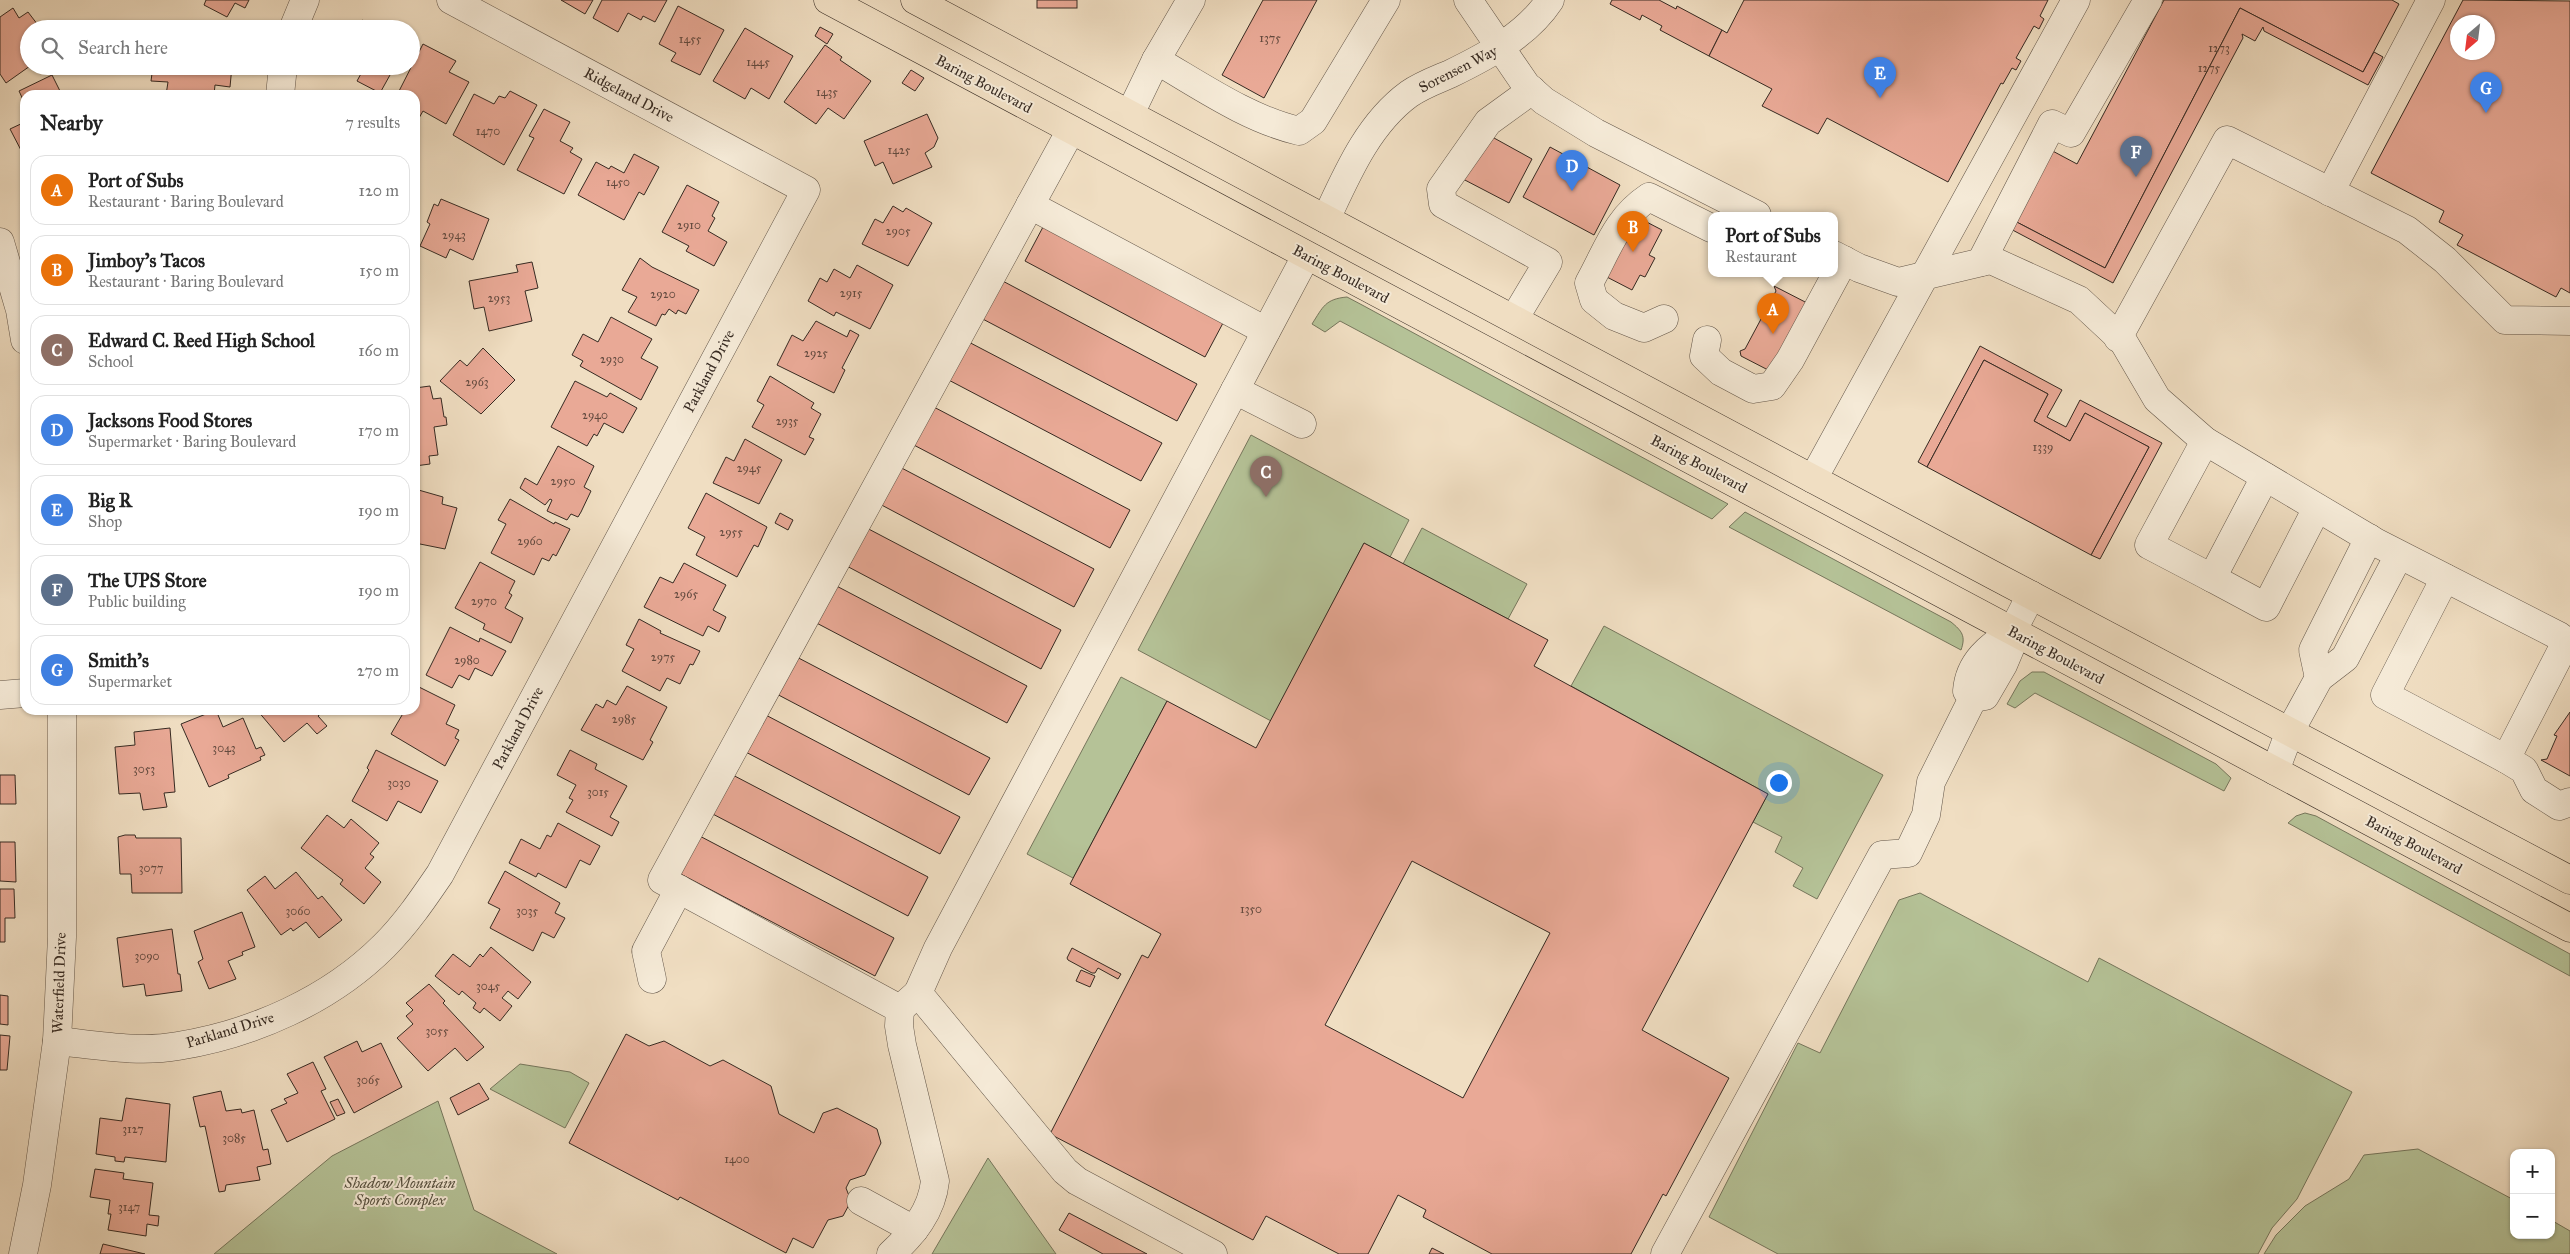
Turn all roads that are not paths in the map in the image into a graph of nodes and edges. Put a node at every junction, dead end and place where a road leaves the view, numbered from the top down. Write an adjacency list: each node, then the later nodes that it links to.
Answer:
1 (305, 0): 12 (street)
2 (451, 0): 20 (street, Ridgeland Drive)
3 (828, 0): 19 (main road, Baring Boulevard)
4 (915, 0): 18 (main road)
5 (1191, 0): 14 (street)
6 (1386, 0): 14 (street)
7 (1468, 0): 13 (street)
8 (1550, 0): 13 (street, Sorensen Way)
9 (2076, 0): 30 (street)
10 (2148, 0): 29 (street)
11 (2432, 0): 21 (street)
12 (297, 20)
13 (1500, 47): 17 (street); 24 (street, Sorensen Way)
14 (1156, 60): 18 (street)
15 (283, 75): 16 (street)
16 (281, 90)
17 (1532, 90): 23 (street); 33 (street)
18 (1130, 114): 24 (main road)
19 (1071, 130): 22 (street); 27 (main road, Baring Boulevard)
20 (806, 190): 65 (street, Parkland Drive)
21 (2330, 192): 35 (street); 37 (street)
22 (1030, 205): 36 (street); 61 (street)
23 (1750, 212)
24 (1326, 219): 27 (main road); 33 (main road)
25 (1708, 226): 34 (street)
26 (0, 242): 32 (street)
27 (1306, 256): 36 (street); 50 (main road, Baring Boulevard)
28 (1839, 257): 30 (street)
29 (1981, 262): 30 (street); 37 (street)
30 (1925, 275): 43 (street)
31 (1829, 277): 38 (street)
32 (20, 310)
33 (1514, 319): 43 (main road)
34 (1664, 319)
35 (2570, 321)
36 (1266, 331): 39 (street)
37 (2118, 338): 41 (street)
38 (1707, 340)
39 (1235, 390): 40 (street); 64 (street)
40 (1302, 424)
41 (2205, 441): 42 (street); 47 (street)
42 (2265, 477): 44 (street); 47 (street)
43 (1813, 479): 49 (main road)
44 (2317, 508): 45 (street); 47 (street)
45 (2369, 538): 46 (street); 52 (street)
46 (2399, 554): 48 (street); 52 (street)
47 (2212, 578)
48 (2445, 578): 51 (street); 57 (street)
49 (2031, 595): 50 (street); 56 (main road)
50 (2012, 632): 58 (main road, Baring Boulevard); 71 (street)
51 (2568, 644): 57 (street)
52 (2319, 678): 56 (street)
53 (20, 693): 54 (street)
54 (0, 695)
55 (62, 715): 65 (street, Waterfield Drive)
56 (2290, 731): 58 (street); 60 (main road)
57 (2506, 759): 59 (street)
58 (2275, 771): 62 (main road, Baring Boulevard)
59 (2570, 802)
60 (2570, 880)
61 (678, 889): 63 (street); 64 (street)
62 (2570, 928)
63 (652, 979)
64 (909, 1001): 67 (street); 70 (street)
65 (57, 1041): 68 (street, Waterfield Drive)
66 (861, 1201): 67 (street)
67 (914, 1230): 69 (street)
68 (23, 1254)
69 (891, 1254)
70 (1213, 1254)
71 (1665, 1254)

